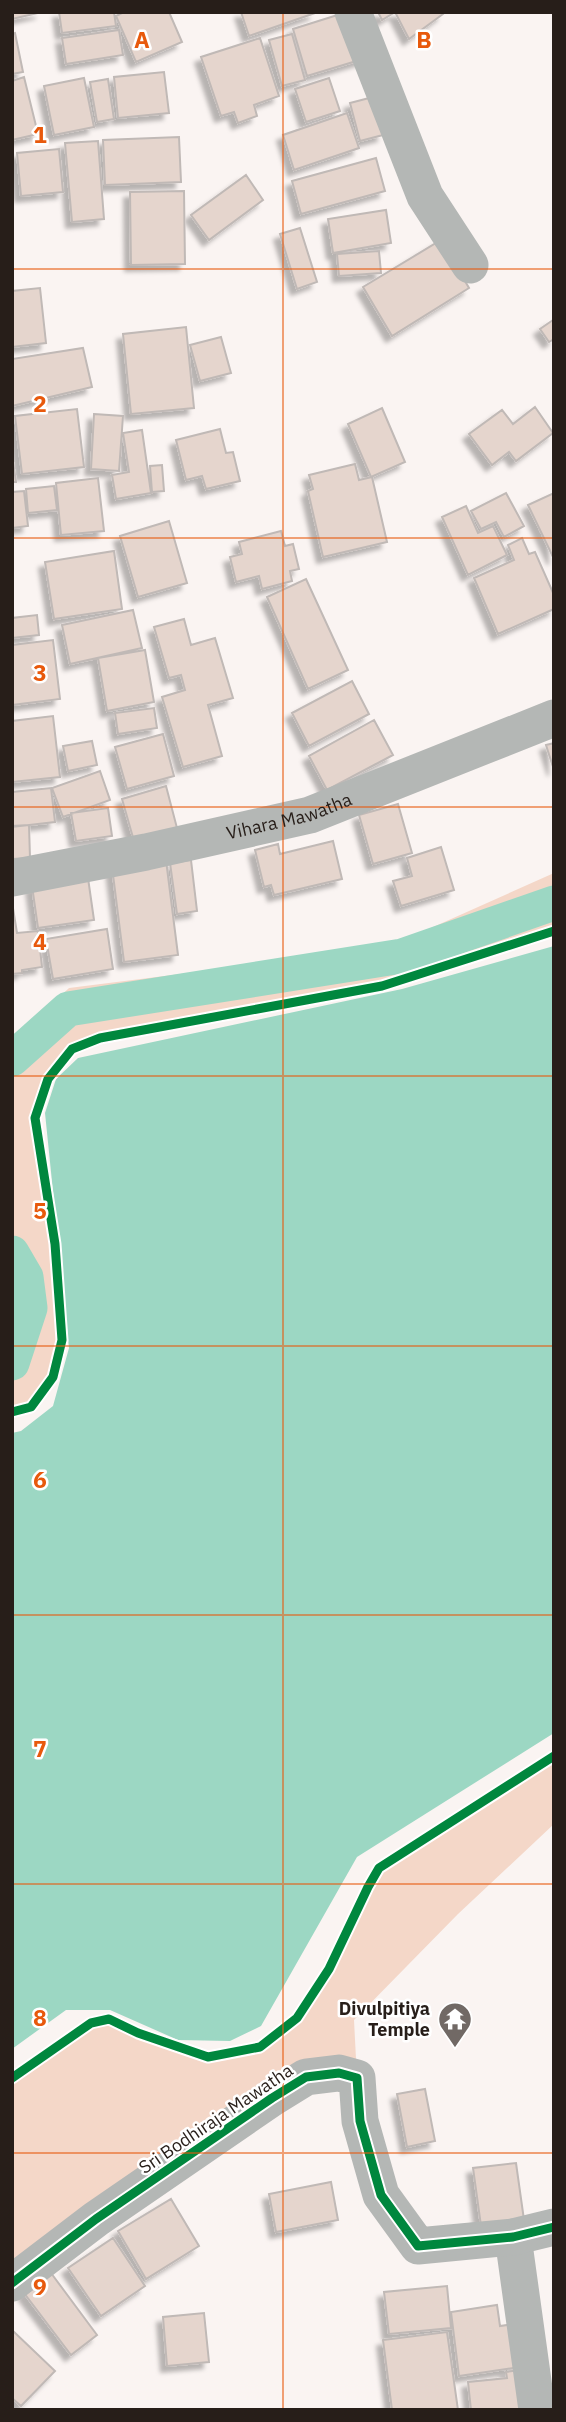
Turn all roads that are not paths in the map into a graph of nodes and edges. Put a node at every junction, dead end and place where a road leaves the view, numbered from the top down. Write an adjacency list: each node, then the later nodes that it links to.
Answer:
1 (353, 12): 2 (street)
2 (470, 265)
3 (554, 718): 4 (street, Vihara Mawatha)
4 (12, 878)
5 (554, 2227): 6 (street, Sri Bodhiraja Mawatha)
6 (513, 2237): 7 (street, Sri Bodhiraja Mawatha); 8 (street)
7 (12, 2283)
8 (537, 2410)

